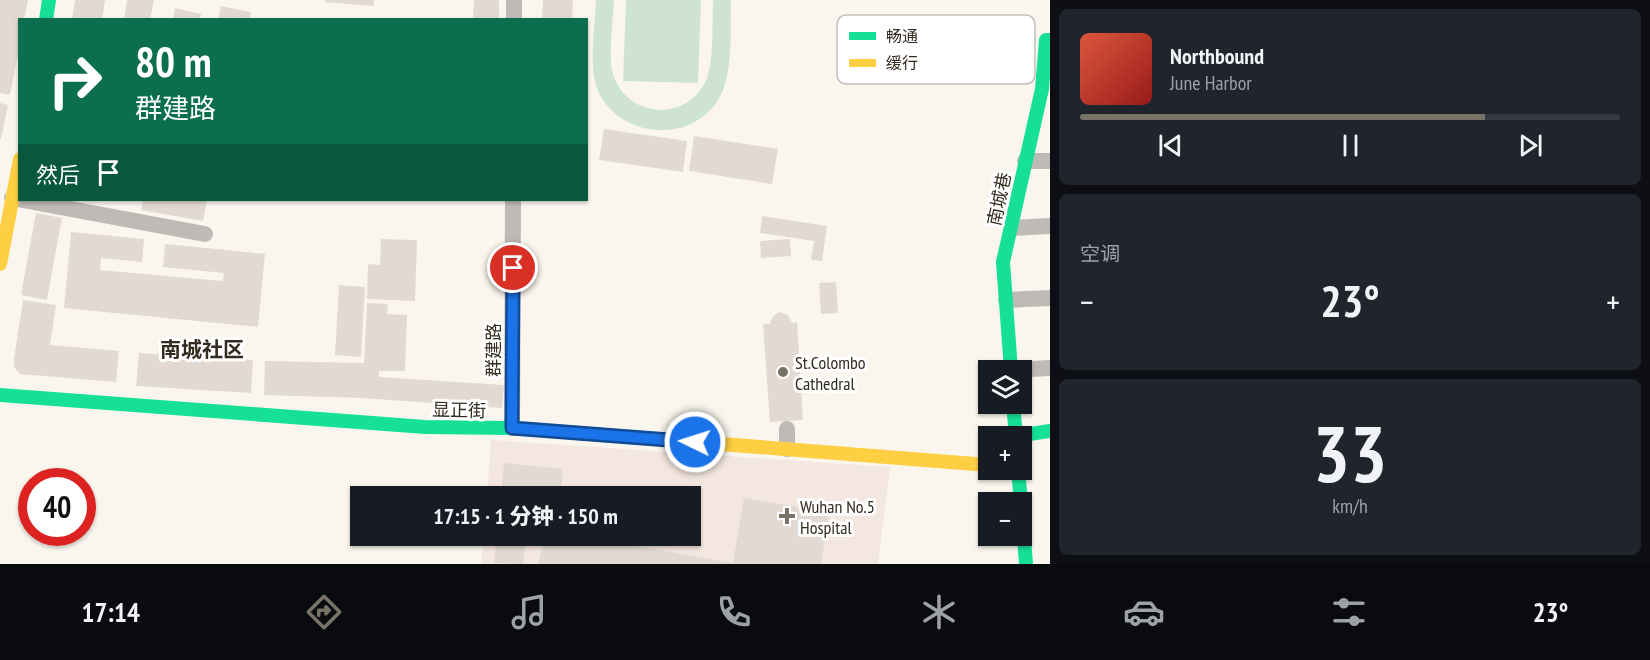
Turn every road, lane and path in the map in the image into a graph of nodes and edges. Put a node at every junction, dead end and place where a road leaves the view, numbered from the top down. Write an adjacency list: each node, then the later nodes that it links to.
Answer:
1 (49, 0): 3 (street)
2 (514, 0): 4 (street)
3 (46, 18)
4 (514, 18)
5 (1050, 40): 6 (street, 南城巷)
6 (1025, 161): 7 (street); 14 (street, 南城巷)
7 (1050, 161)
8 (18, 169): 9 (street)
9 (12, 198): 10 (street); 16 (street)
10 (18, 199)
11 (28, 201): 15 (street)
12 (513, 201): 23 (street, 群建路)
13 (1050, 226): 14 (street)
14 (1011, 228): 18 (street, 南城巷)
15 (205, 234)
16 (0, 264)
17 (1050, 298): 18 (street)
18 (1006, 300): 19 (street, 南城巷)
19 (1010, 360)
20 (1050, 368): 21 (street)
21 (1032, 369)
22 (0, 395): 23 (street, 显正街)
23 (512, 428): 27 (street, 显正街)
24 (787, 429): 27 (street)
25 (1050, 431): 26 (street)
26 (1032, 434)
27 (787, 449): 28 (street, 显正街)
28 (978, 464)
29 (1025, 546): 30 (street)
30 (1026, 564)

